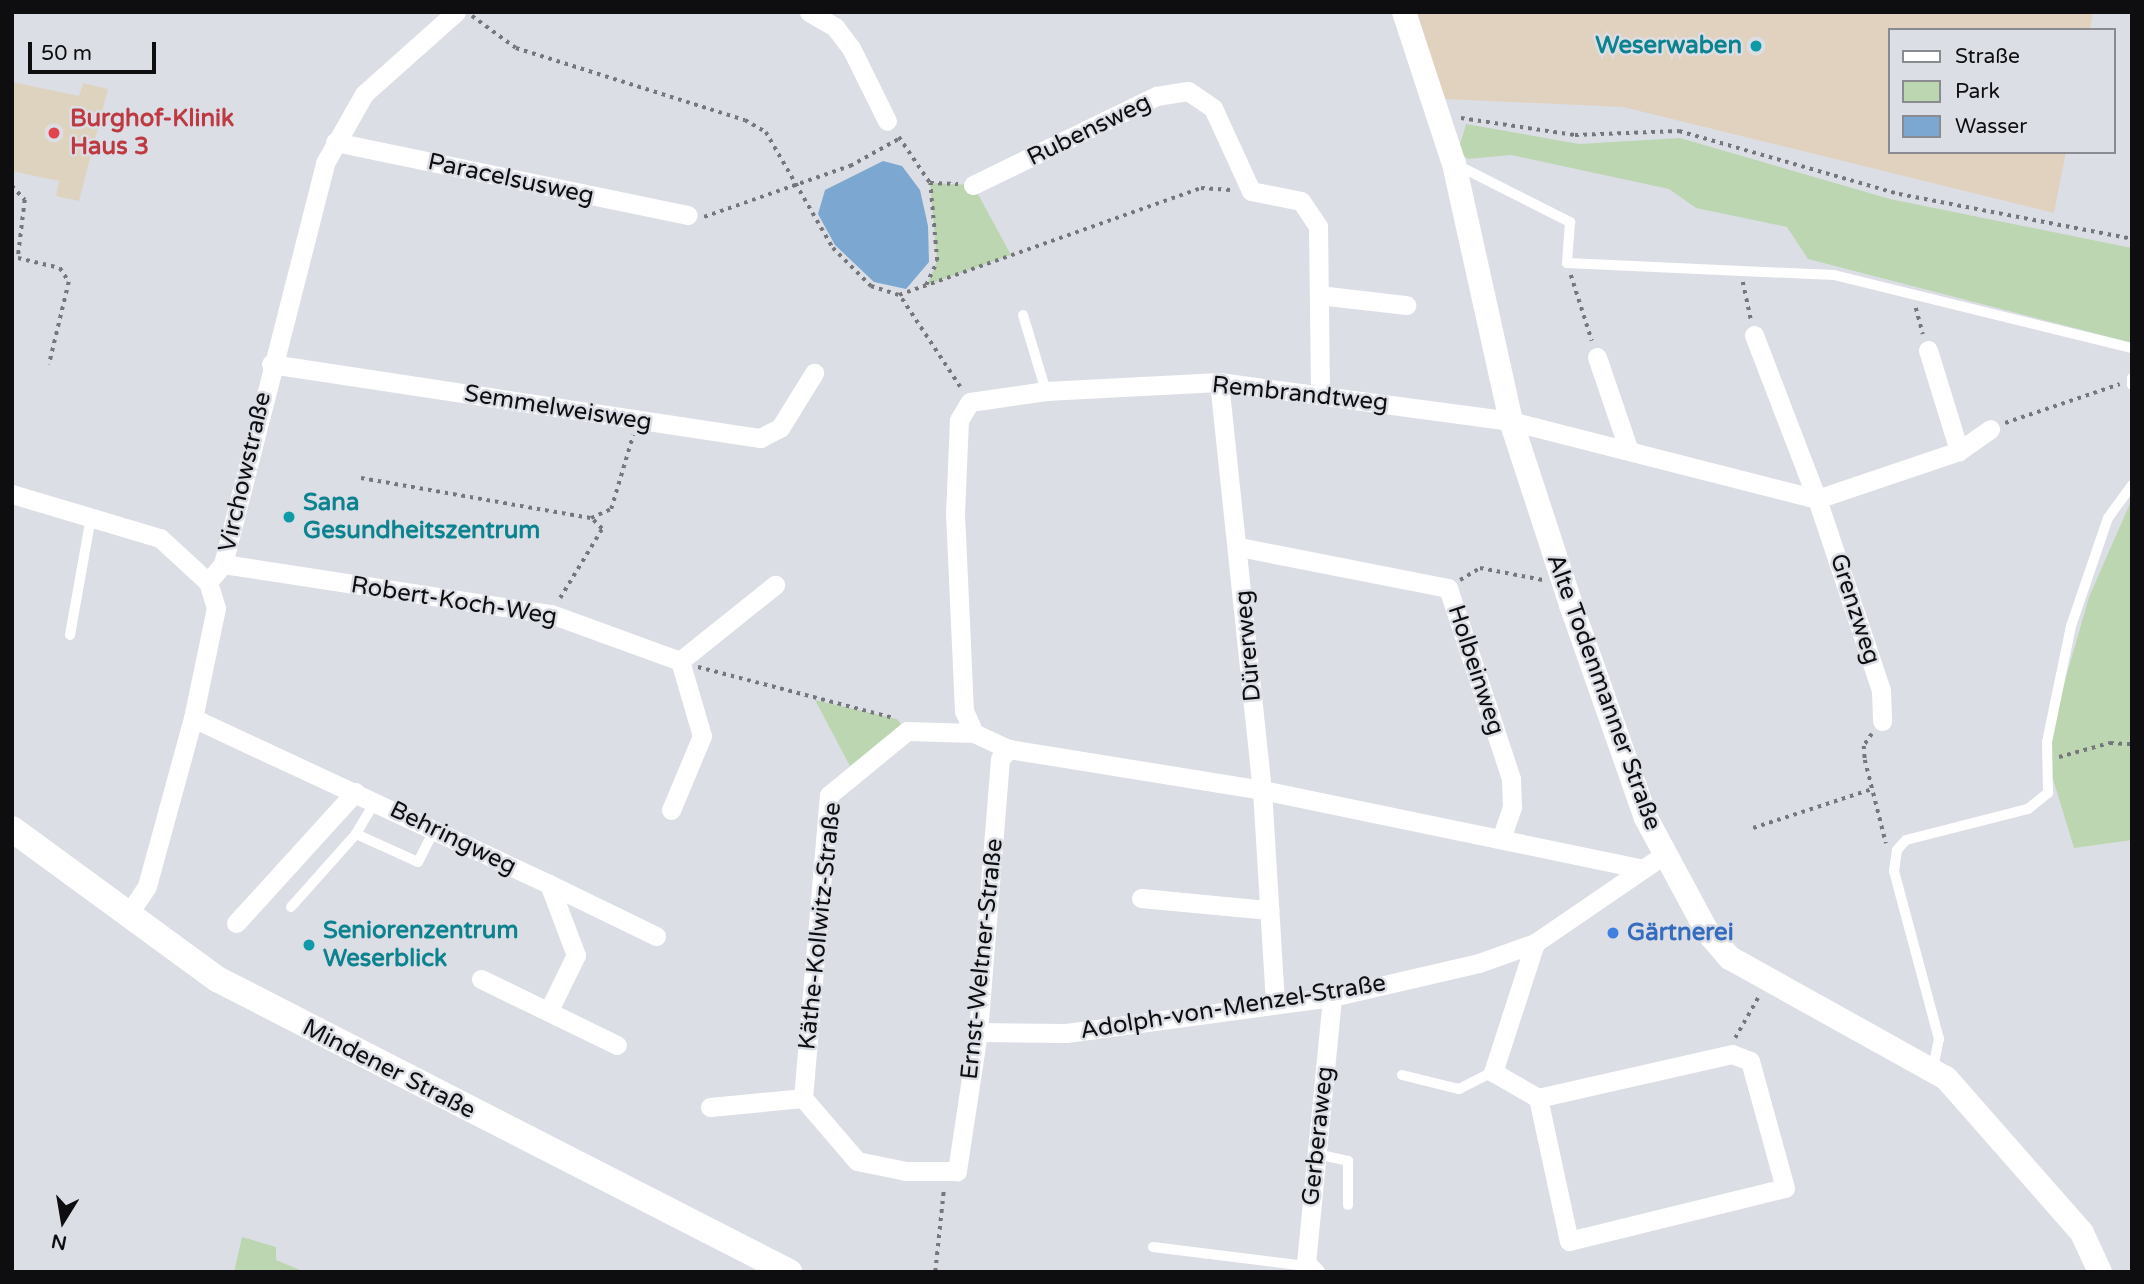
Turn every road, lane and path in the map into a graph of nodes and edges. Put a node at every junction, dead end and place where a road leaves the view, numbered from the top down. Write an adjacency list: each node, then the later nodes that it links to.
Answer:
1 (456, 12): 7 (street, Virchowstraße)
2 (468, 12): 12 (path)
3 (809, 12): 5 (street)
4 (1404, 12): 6 (street, Alte Todenmanner Straße)
5 (887, 121)
6 (1443, 124): 8 (street, Alte Todenmanner Straße); 15 (path)
7 (335, 142): 14 (street, Paracelsusweg); 28 (street, Virchowstraße)
8 (1454, 164): 16 (lane); 37 (street, Alte Todenmanner Straße)
9 (930, 183): 10 (path); 12 (path); 18 (path)
10 (973, 185): 13 (street, Rubensweg)
11 (12, 186): 29 (path)
12 (796, 187): 14 (path); 20 (path)
13 (1251, 191): 18 (path); 21 (street)
14 (688, 215)
15 (2132, 239)
16 (1566, 262): 17 (lane); 27 (path)
17 (1741, 272): 19 (lane); 24 (path)
18 (925, 286): 20 (path)
19 (1912, 293): 25 (lane); 26 (path)
20 (899, 295): 35 (path)
21 (1319, 295): 22 (street); 34 (street)
22 (1406, 305)
23 (1023, 315): 33 (lane)
24 (1754, 335): 44 (street, Grenzweg)
25 (2132, 348)
26 (1928, 349): 40 (street)
27 (1597, 357): 39 (street)
28 (271, 364): 36 (street, Semmelweisweg); 48 (street, Virchowstraße)
29 (49, 365)
30 (814, 373): 36 (street, Semmelweisweg)
31 (2131, 381): 38 (path)
32 (1219, 382): 33 (street, Rembrandtweg); 34 (street, Rembrandtweg); 47 (street, Dürerweg)
33 (1046, 391): 35 (street, Rembrandtweg)
34 (1320, 394): 37 (street, Rembrandtweg)
35 (971, 402): 56 (street)
36 (636, 420): 46 (path)
37 (1511, 421): 39 (street); 50 (street, Alte Todenmanner Straße)
38 (1990, 429): 40 (street)
39 (1628, 448): 44 (street)
40 (1959, 451): 44 (street)
41 (360, 478): 46 (path)
42 (2132, 485): 64 (lane)
43 (14, 499): 45 (street)
44 (1817, 499): 58 (street, Grenzweg)
45 (92, 517): 51 (street); 54 (lane)
46 (591, 518): 53 (path)
47 (1239, 547): 66 (street, Dürerweg); 74 (street, Holbeinweg)
48 (223, 564): 51 (street, Virchowstraße); 53 (street, Robert-Koch-Weg)
49 (1480, 568): 50 (path)
50 (1562, 578): 76 (street, Alte Todenmanner Straße)
51 (208, 582): 57 (street, Virchowstraße)
52 (775, 585): 55 (street)
53 (551, 614): 55 (street, Robert-Koch-Weg)
54 (70, 635)
55 (680, 661): 60 (path); 69 (street)
56 (964, 711): 59 (street); 61 (street)
57 (193, 718): 67 (street, Behringweg); 82 (street, Virchowstraße)
58 (1882, 721): 65 (path)
59 (947, 730): 60 (street); 61 (street)
60 (907, 731): 97 (street, Käthe-Kollwitz-Straße)
61 (974, 733): 63 (street)
62 (2132, 744): 64 (path)
63 (1009, 749): 66 (street); 91 (street, Ernst-Weltner-Straße)
64 (2046, 756): 75 (lane)
65 (1872, 789): 71 (path); 75 (path)
66 (1262, 790): 74 (street); 81 (street, Dürerweg)
67 (355, 792): 68 (street, Behringweg); 83 (street)
68 (376, 801): 70 (street, Behringweg); 73 (lane)
69 (671, 810)
70 (435, 828): 73 (lane); 78 (street, Behringweg)
71 (1754, 828)
72 (12, 829): 82 (main road, Mindener Straße)
73 (356, 834): 80 (lane)
74 (1502, 836): 77 (street)
75 (1896, 850): 94 (lane)
76 (1665, 854): 77 (street, Adolph-von-Menzel-Straße); 87 (street, Alte Todenmanner Straße)
77 (1639, 868): 85 (street, Adolph-von-Menzel-Straße)
78 (550, 884): 84 (street, Behringweg); 90 (street)
79 (1141, 898): 81 (street)
80 (291, 907)
81 (1269, 910): 89 (street, Dürerweg)
82 (127, 916): 105 (main road, Mindener Straße)
83 (236, 922)
84 (656, 936)
85 (1535, 943): 88 (street, Adolph-von-Menzel-Straße); 95 (street)
86 (481, 979): 90 (street)
87 (1768, 980): 93 (path); 94 (street, Alte Todenmanner Straße)
88 (1332, 996): 89 (street, Adolph-von-Menzel-Straße); 100 (street, Gerberaweg)
89 (1275, 1004): 91 (street, Adolph-von-Menzel-Straße)
90 (549, 1010): 92 (street)
91 (978, 1032): 101 (street, Ernst-Weltner-Straße)
92 (617, 1045)
93 (1732, 1054): 98 (street); 98 (street)
94 (1933, 1069): 107 (street, Alte Todenmanner Straße)
95 (1493, 1072): 96 (lane); 98 (street)
96 (1402, 1075)
97 (803, 1098): 99 (street); 101 (street)
98 (1538, 1098)
99 (710, 1107)
100 (1316, 1154): 102 (lane); 104 (street, Gerberaweg)
101 (957, 1171): 106 (path)
102 (1348, 1205)
103 (1153, 1247): 104 (lane)
104 (1309, 1269)
105 (789, 1272)
106 (934, 1272)
107 (2100, 1272)

